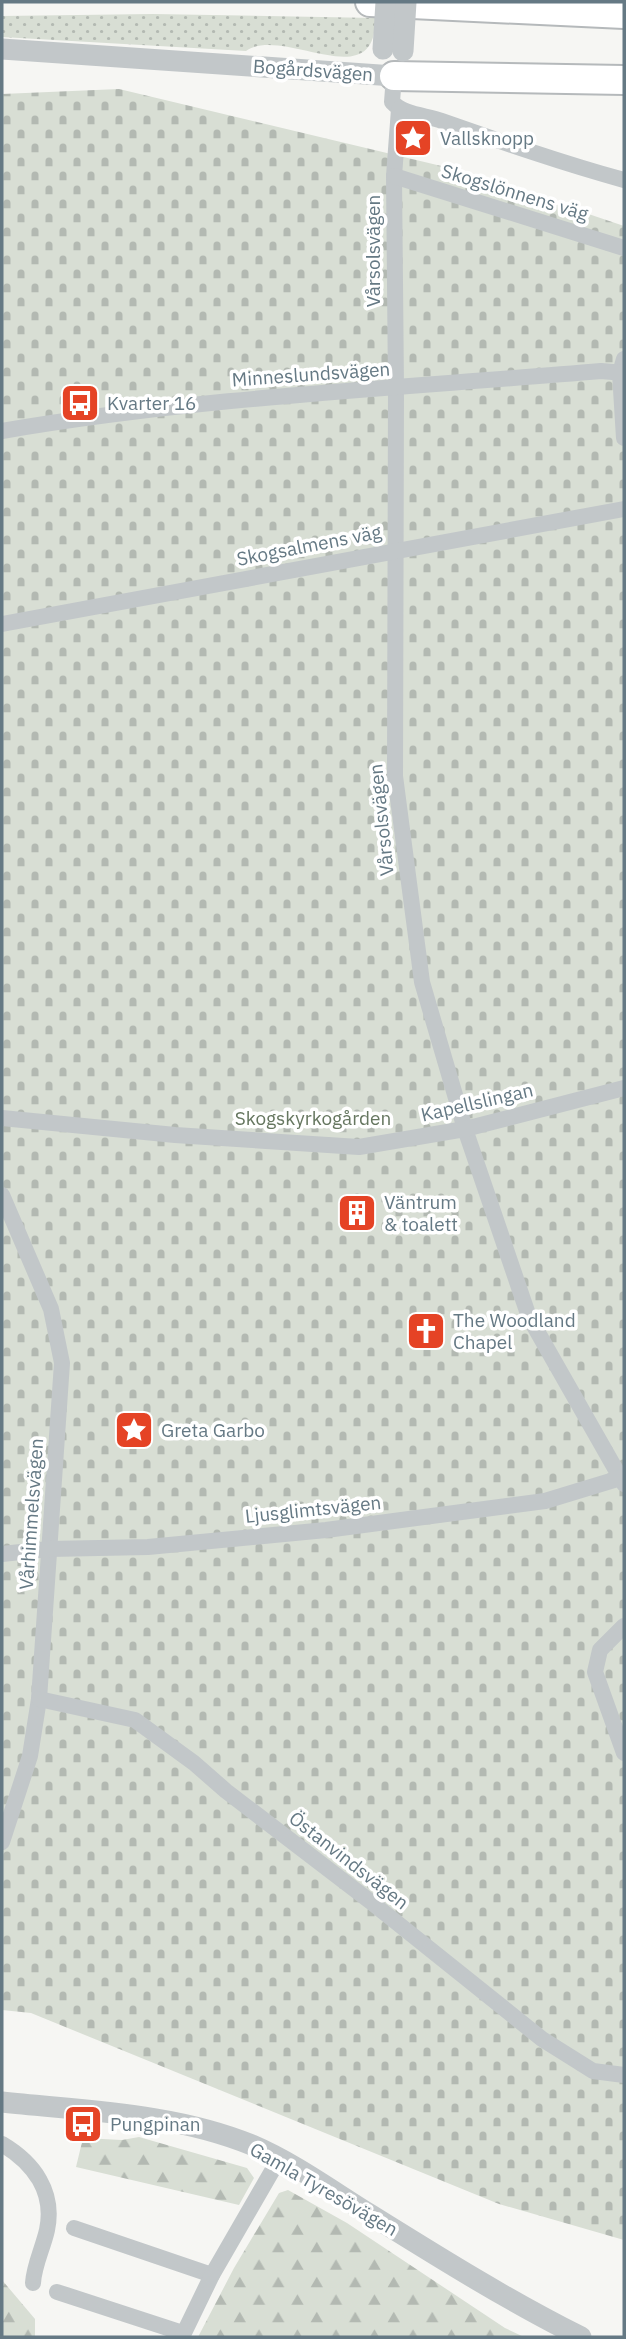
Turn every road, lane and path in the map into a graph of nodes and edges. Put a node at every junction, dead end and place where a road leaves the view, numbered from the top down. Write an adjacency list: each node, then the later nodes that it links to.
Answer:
1 (370, 2): 4 (highway)
2 (386, 2): 8 (street, bridge)
3 (407, 2): 8 (street, bridge)
4 (460, 6): 5 (highway); 6 (highway)
5 (624, 14)
6 (624, 26)
7 (2, 49): 8 (street, Bogårdsvägen)
8 (393, 59): 9 (highway); 10 (street, Bogårdsvägen)
9 (624, 80)
10 (399, 109): 11 (street, Vårsolsvägen); 12 (street)
11 (394, 176): 13 (street, Skogslönnens väg); 15 (street, Vårsolsvägen)
12 (624, 180)
13 (624, 248)
14 (623, 368): 15 (street, Minneslundsvägen); 17 (street)
15 (396, 388): 16 (street, Minneslundsvägen); 19 (street, Vårsolsvägen)
16 (2, 431)
17 (624, 438)
18 (624, 509): 19 (street, Skogsalmens väg)
19 (394, 551): 20 (street, Skogsalmens väg); 23 (street, Vårsolsvägen)
20 (2, 624)
21 (624, 1088): 23 (street, Kapellslingan)
22 (2, 1118): 23 (street, Kapellslingan)
23 (465, 1129): 25 (street, Vårsolsvägen)
24 (2, 1195): 26 (street, Vårhimmelsvägen)
25 (623, 1480): 26 (street, Ljusglimtsvägen)
26 (49, 1549): 27 (street, Ljusglimtsvägen); 29 (street, Vårhimmelsvägen)
27 (2, 1554)
28 (624, 1626): 30 (street)
29 (39, 1699): 31 (street, Vårhimmelsvägen); 32 (street, Östanvindsvägen)
30 (624, 1753)
31 (2, 1842)
32 (624, 2075)
33 (2, 2102): 35 (street, Gamla Tyresövägen)
34 (2, 2144): 38 (street)
35 (279, 2159): 37 (street); 41 (street, Gamla Tyresövägen)
36 (74, 2228): 37 (street)
37 (212, 2275): 40 (street)
38 (33, 2283)
39 (57, 2292): 40 (street)
40 (183, 2335)
41 (582, 2337)

